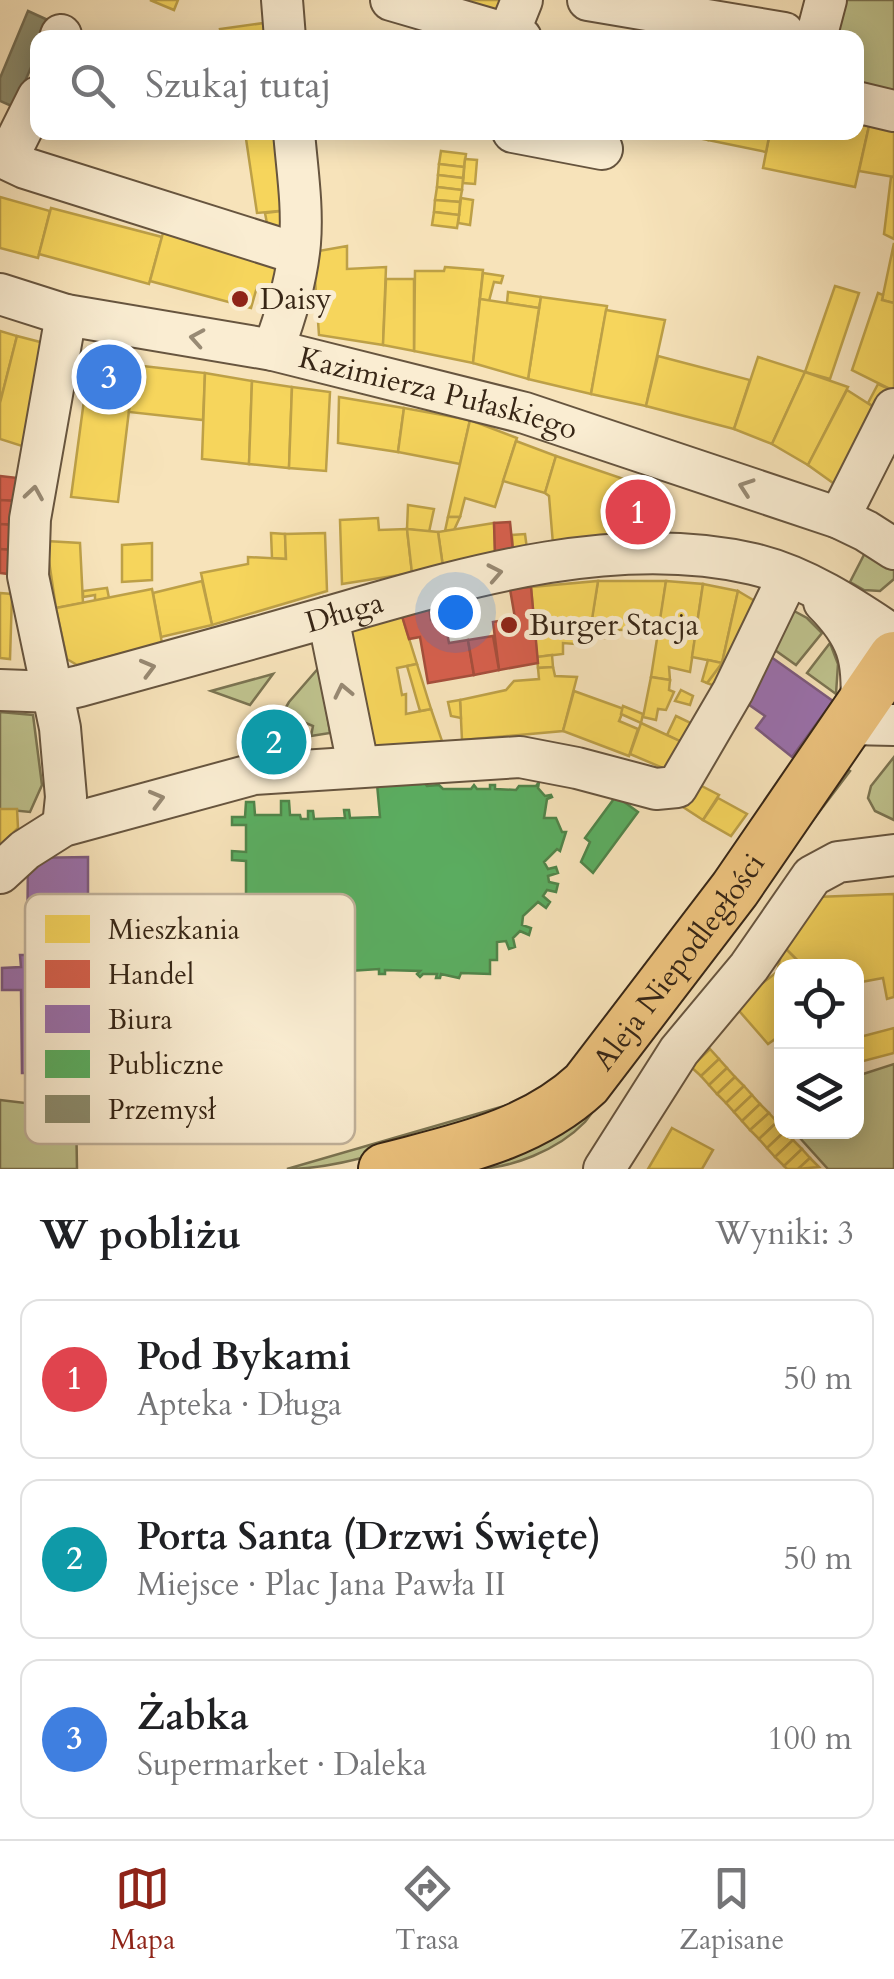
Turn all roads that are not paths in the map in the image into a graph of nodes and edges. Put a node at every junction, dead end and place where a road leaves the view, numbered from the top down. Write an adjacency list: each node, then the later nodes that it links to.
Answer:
1 (282, 0): 7 (street)
2 (391, 0): 6 (street)
3 (588, 0): 5 (street)
4 (826, 0): 9 (street)
5 (700, 19): 8 (street)
6 (509, 28)
7 (284, 30)
8 (769, 30)
9 (804, 30)
10 (864, 104): 12 (street)
11 (30, 111): 16 (street)
12 (894, 111)
13 (295, 140): 17 (street)
14 (555, 140): 15 (street)
15 (602, 149)
16 (4, 158): 17 (street)
17 (298, 254): 20 (street)
18 (0, 294): 19 (street, Kazimierza Pułaskiego)
19 (66, 315): 20 (street, Kazimierza Pułaskiego, one-way to 19); 29 (street, one-way to 19)
20 (273, 350): 22 (street, Kazimierza Pułaskiego, one-way to 20)
21 (894, 409): 22 (street)
22 (873, 532)
23 (798, 581): 24 (street, Długa); 25 (street, Długa, one-way to 23); 26 (street, Długa); 30 (street, Długa); 31 (street)
24 (894, 605)
25 (328, 617): 29 (street, Długa, one-way to 25); 31 (street, one-way to 25)
26 (894, 636)
27 (894, 656): 30 (main road, Aleja Niepodległości)
28 (0, 690): 29 (street, Długa)
29 (54, 692): 32 (street)
30 (868, 719): 35 (main road, Aleja Niepodległości)
31 (358, 765): 32 (street, one-way to 31)
32 (63, 826): 34 (street)
33 (894, 855): 36 (street)
34 (0, 873)
35 (384, 1169)
36 (604, 1169)

